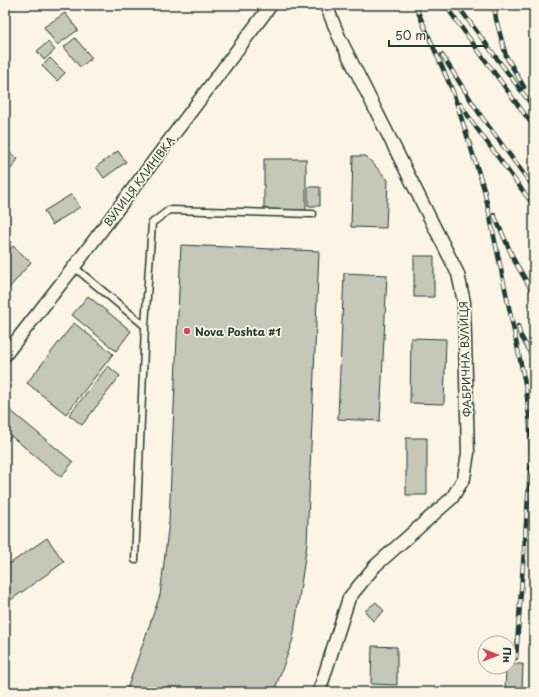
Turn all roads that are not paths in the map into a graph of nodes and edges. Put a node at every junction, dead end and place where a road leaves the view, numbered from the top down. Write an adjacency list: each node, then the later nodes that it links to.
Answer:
1 (271, 5): 4 (street, ВУЛИЦЯ КЛИНІВКА)
2 (326, 5): 8 (street, ФАБРИЧНА ВУЛИЦЯ)
3 (313, 214): 5 (lane)
4 (74, 267): 5 (lane); 6 (street, ВУЛИЦЯ КЛИНІВКА)
5 (145, 326): 7 (lane)
6 (6, 351)
7 (135, 560)
8 (319, 692)

